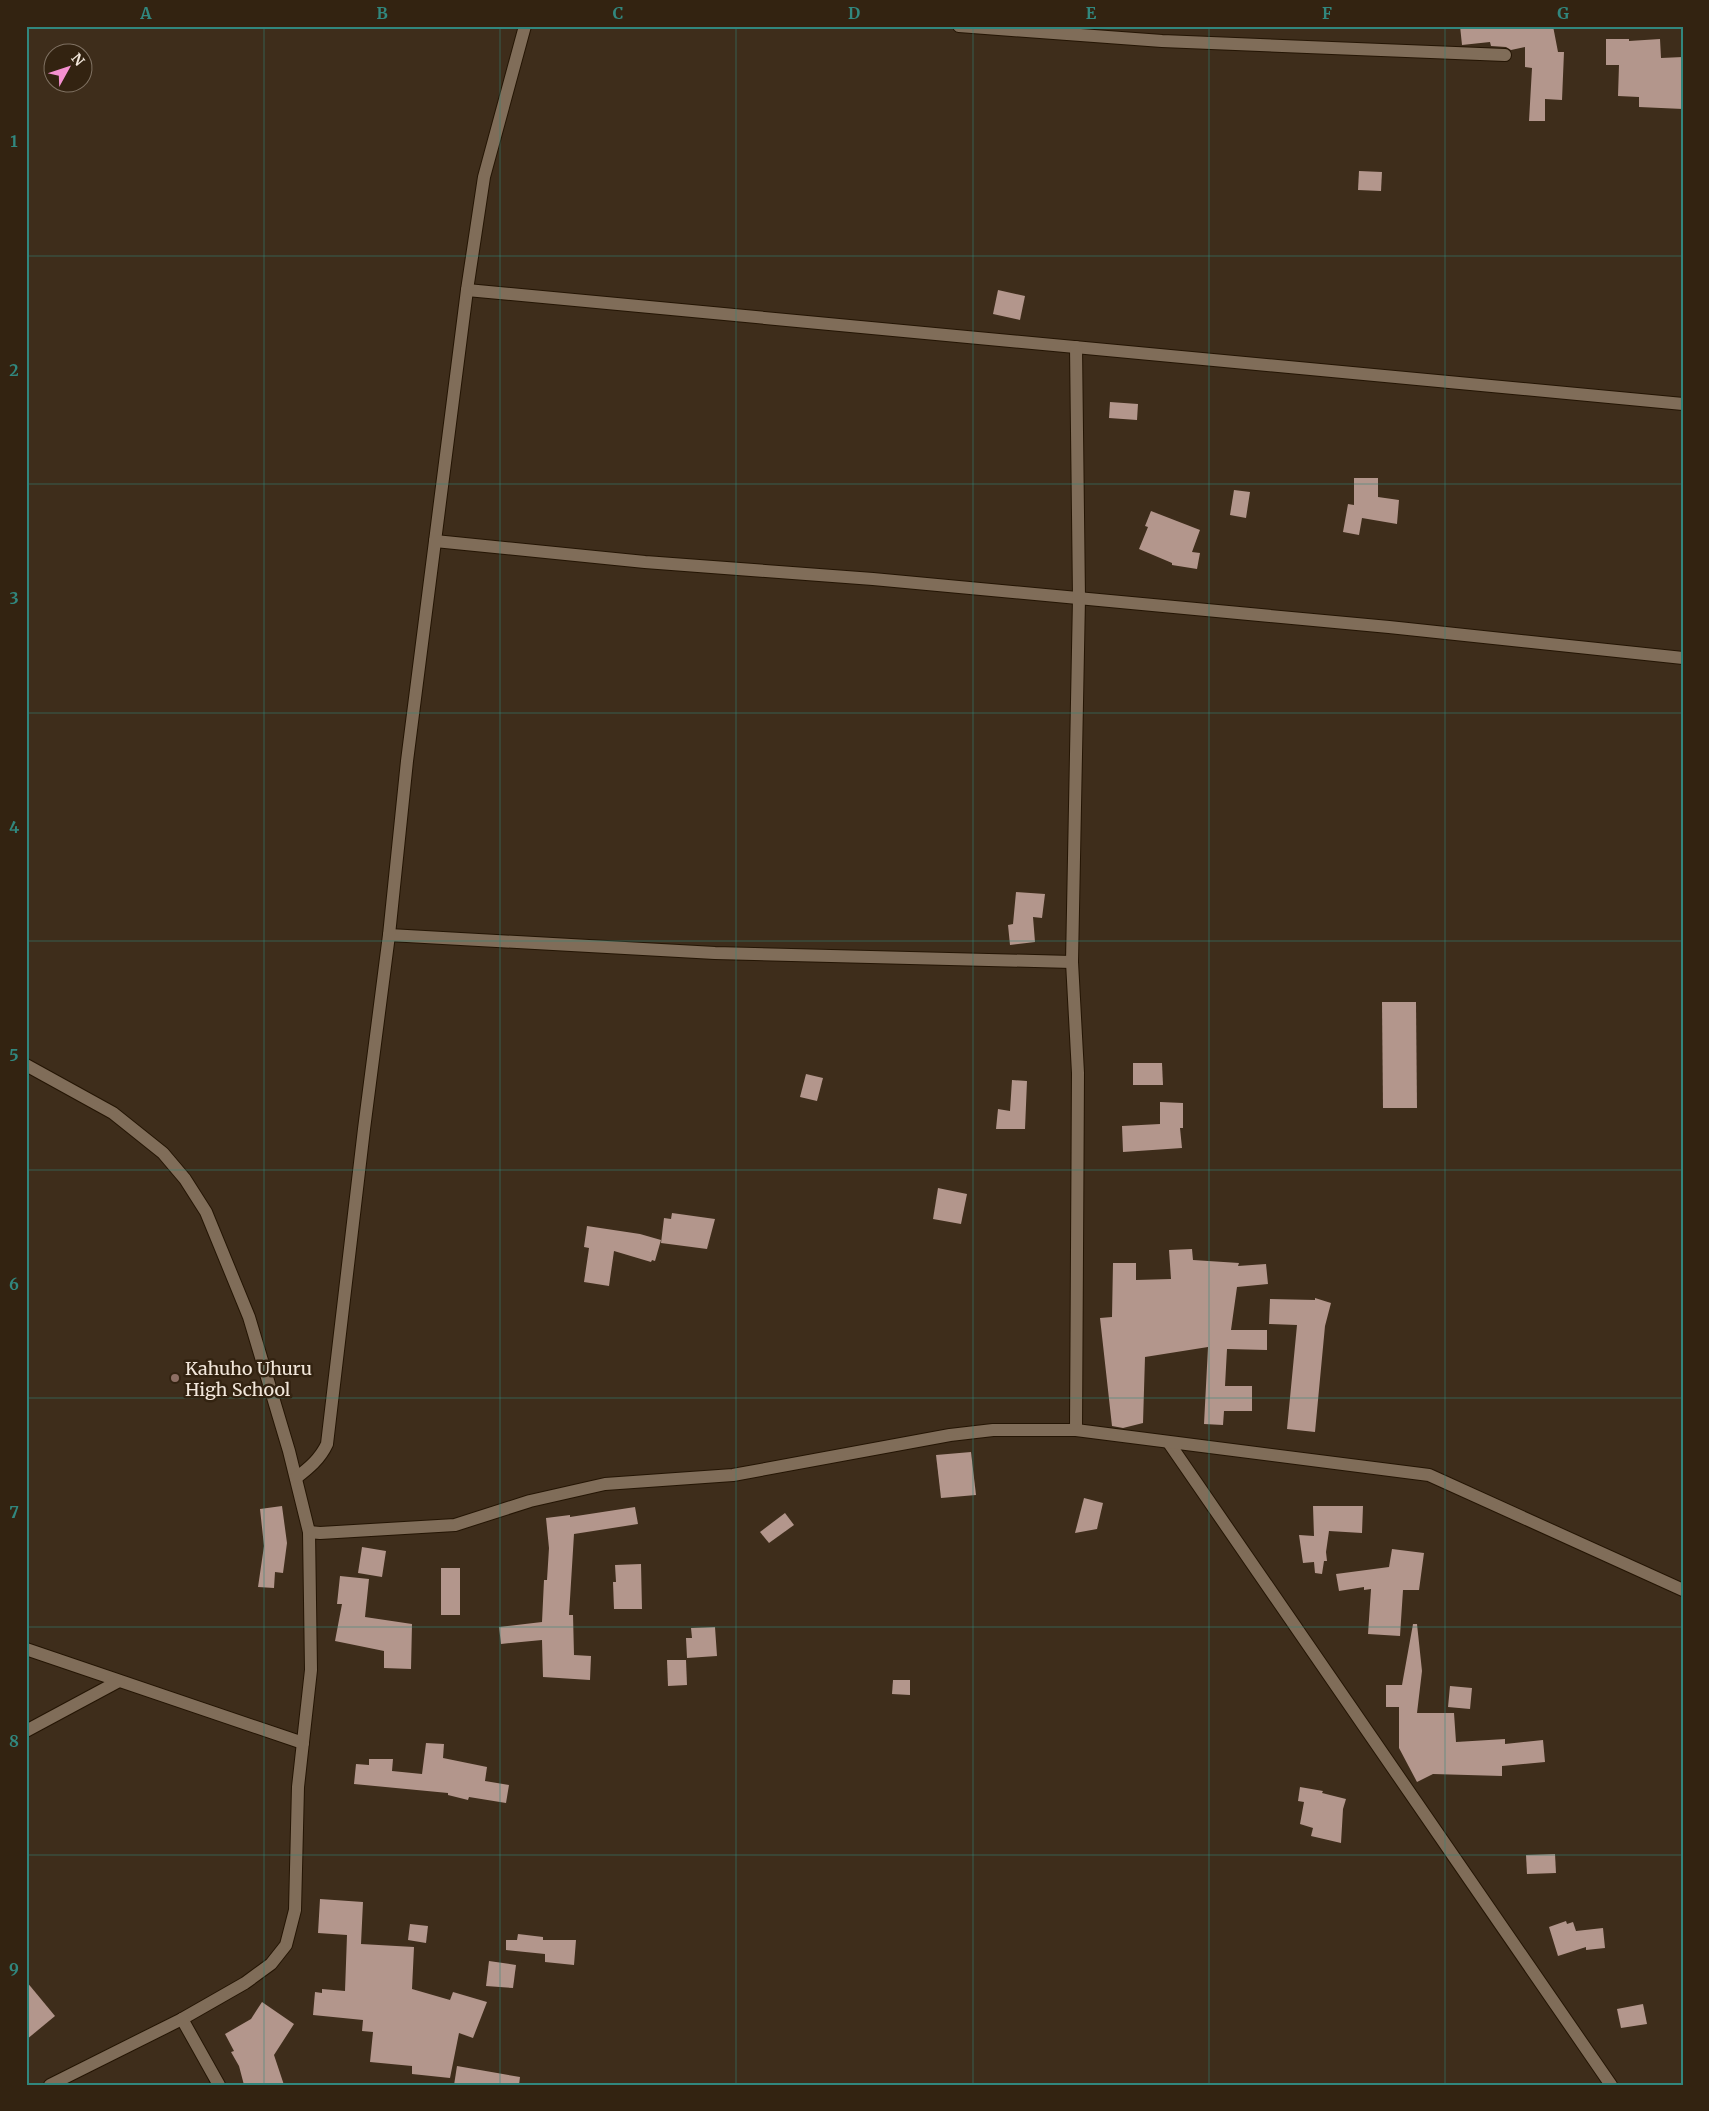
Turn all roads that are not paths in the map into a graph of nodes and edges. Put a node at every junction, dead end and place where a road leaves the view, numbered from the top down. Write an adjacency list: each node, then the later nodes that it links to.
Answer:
1 (525, 26): 4 (street)
2 (959, 26): 3 (street)
3 (1505, 55)
4 (467, 290): 5 (street); 7 (street)
5 (1076, 347): 6 (street); 8 (street)
6 (1683, 404)
7 (435, 541): 8 (street); 10 (street)
8 (1079, 598): 9 (street); 11 (street)
9 (1683, 658)
10 (389, 936): 11 (street); 15 (street)
11 (1072, 962): 13 (street)
12 (26, 1065): 15 (street)
13 (1076, 1430): 14 (street); 16 (street)
14 (1169, 1443): 17 (street); 25 (street)
15 (296, 1478): 16 (street)
16 (309, 1532): 21 (street)
17 (1683, 1590)
18 (26, 1649): 19 (street)
19 (119, 1681): 20 (street); 21 (street)
20 (26, 1731)
21 (303, 1742): 22 (street)
22 (182, 2019): 23 (street); 24 (street)
23 (50, 2085)
24 (219, 2085)
25 (1611, 2085)

